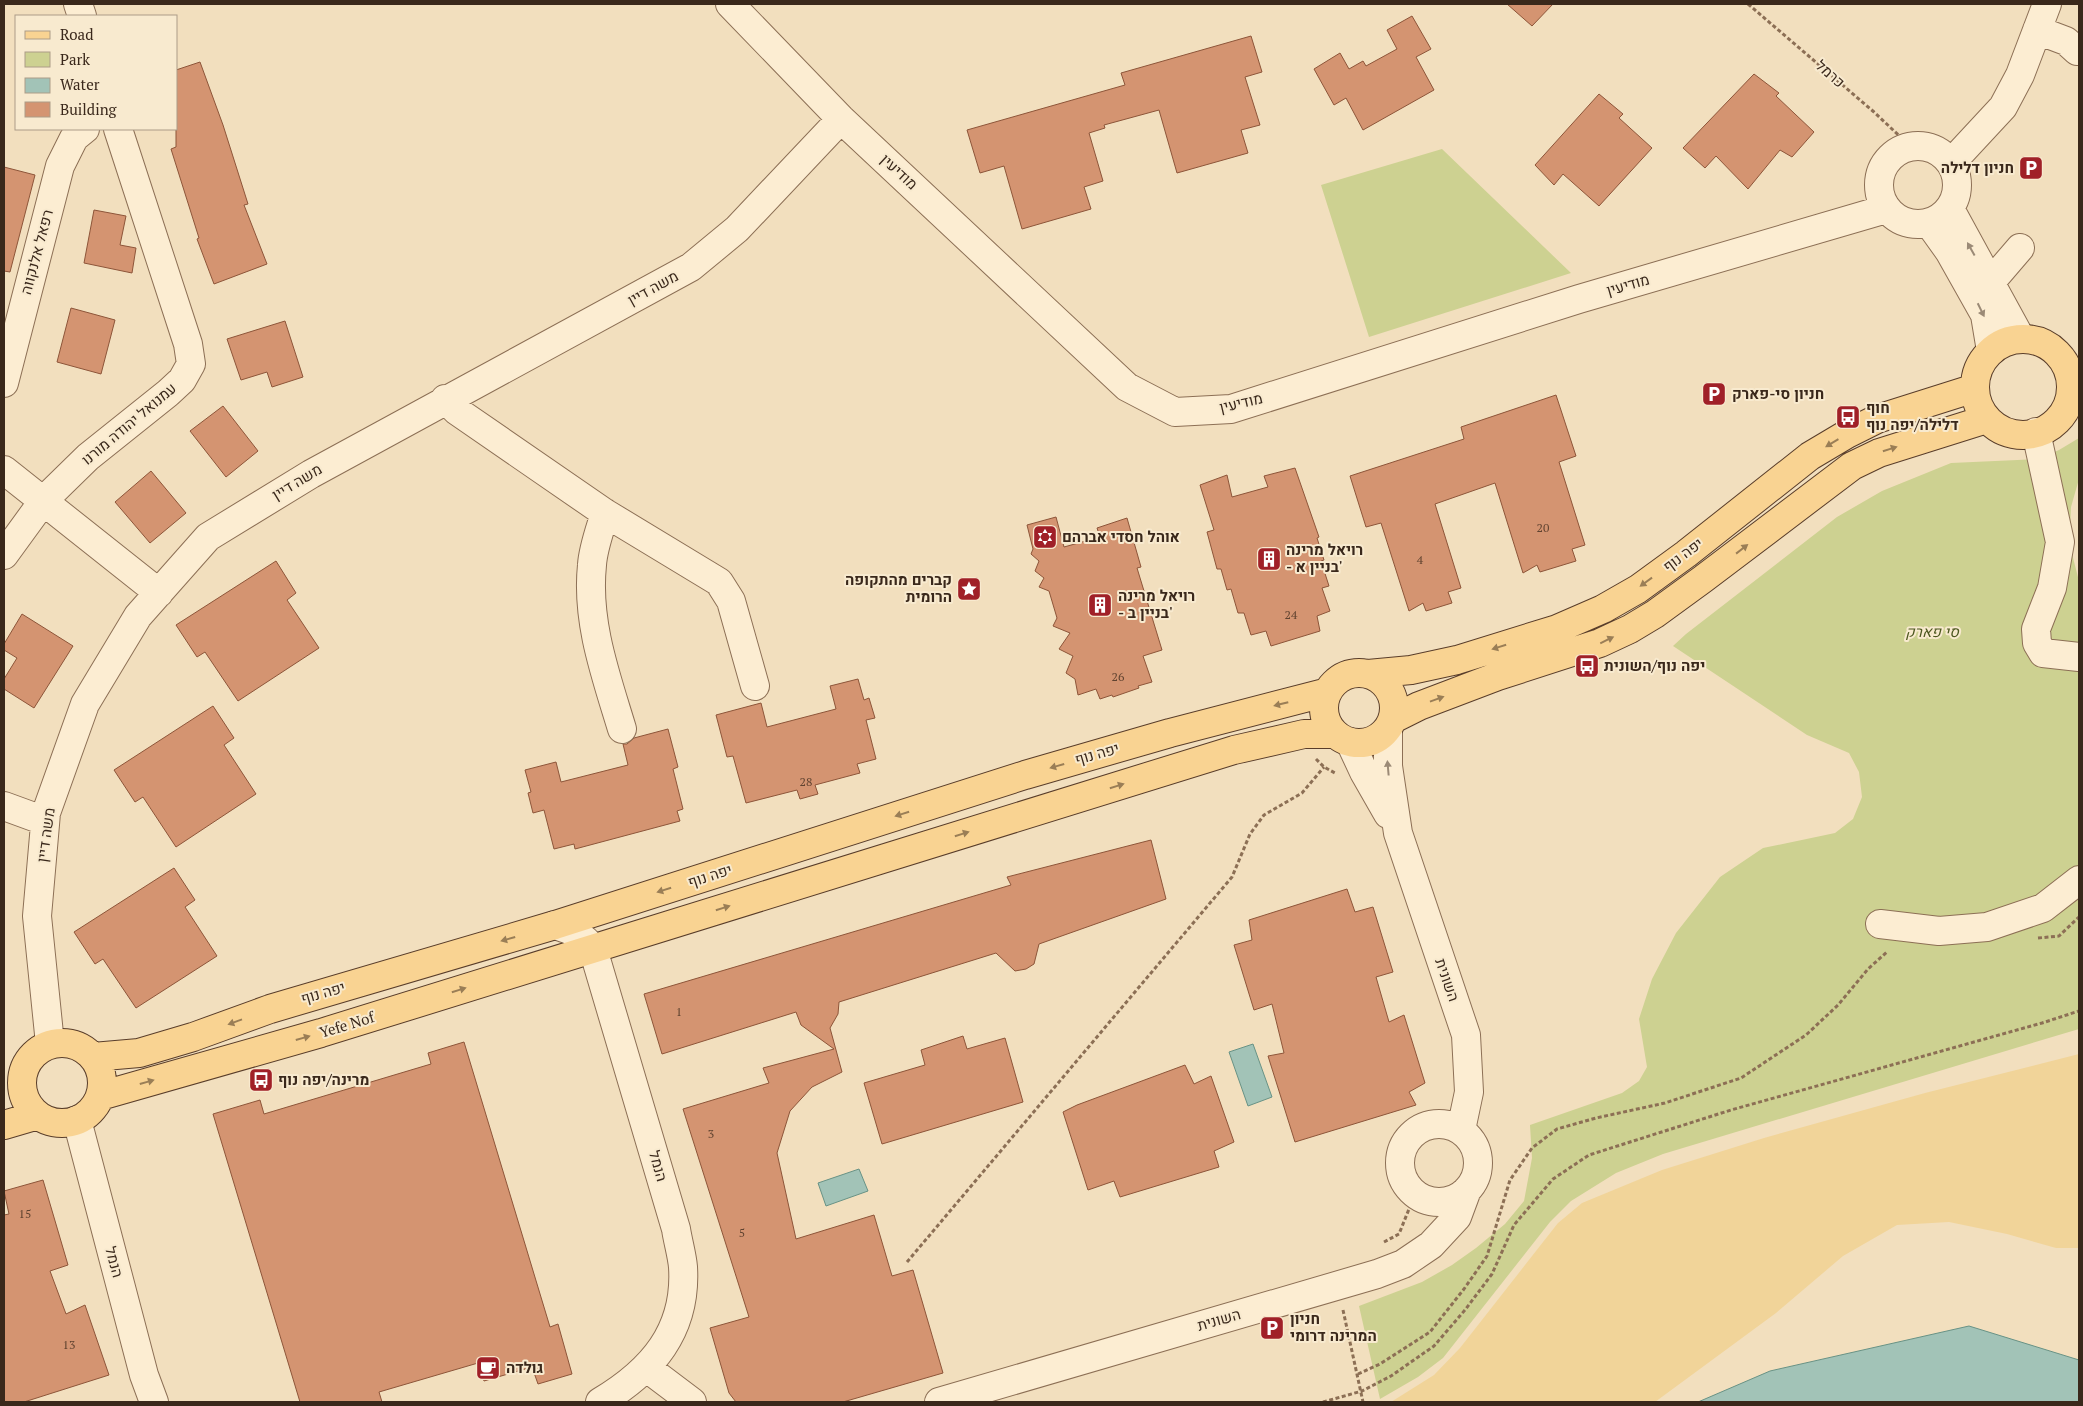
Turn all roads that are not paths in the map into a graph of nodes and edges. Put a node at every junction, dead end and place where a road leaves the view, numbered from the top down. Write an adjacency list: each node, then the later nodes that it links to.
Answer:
1 (730, 4): 5 (street, מודיעין)
2 (2047, 4): 3 (street)
3 (2037, 30): 4 (street); 8 (street)
4 (2077, 51)
5 (842, 118): 9 (street, מודיעין); 19 (street, משה דיין)
6 (84, 130): 16 (street, רפאל אלנקווה)
7 (118, 130): 23 (street, עמנואל יהודה מורנו)
8 (1951, 163): 9 (street); 10 (street)
9 (1886, 209): 10 (street)
10 (1939, 216): 12 (street, one-way to 10); 14 (street, one-way to 14)
11 (2020, 248): 12 (street)
12 (1990, 283): 13 (street)
13 (2020, 337): 14 (main road); 15 (main road)
14 (1991, 351): 17 (main road)
15 (2072, 359): 18 (main road)
16 (4, 383)
17 (1975, 388): 20 (main road); 28 (main road, יפה נוף, one-way to 28)
18 (2075, 393): 21 (main road)
19 (445, 399): 24 (street); 26 (street, משה דיין)
20 (1987, 418): 21 (main road); 31 (main road, יפה נוף, one-way to 20)
21 (2036, 432): 27 (street)
22 (4, 470): 23 (street)
23 (44, 500): 25 (street, עמנואל יהודה מורנו); 26 (street)
24 (605, 513): 29 (street); 32 (street)
25 (4, 555)
26 (159, 593): 35 (street, משה דיין)
27 (2079, 658)
28 (1368, 674): 30 (main road); 31 (main road)
29 (755, 686)
30 (1328, 692): 33 (main road); 38 (main road, יפה נוף, one-way to 38)
31 (1390, 724): 33 (main road); 36 (street, השונית, one-way to 31)
32 (622, 729)
33 (1343, 738): 36 (street, השונית); 40 (main road, one-way to 33)
34 (4, 806): 35 (street)
35 (45, 821): 41 (street, משה דיין)
36 (1398, 833): 48 (street, השונית)
37 (2079, 880): 39 (street)
38 (555, 925): 40 (street); 42 (main road, יפה נוף, one-way to 42)
39 (1886, 936)
40 (593, 949): 44 (main road, Yefe Nof, one-way to 40); 50 (street, הנמל)
41 (50, 1044): 42 (main road); 43 (main road)
42 (93, 1057): 44 (main road)
43 (13, 1080): 45 (main road)
44 (100, 1096): 46 (main road)
45 (38, 1115): 46 (main road); 47 (main road)
46 (77, 1120): 51 (street, הנמל)
47 (4, 1125)
48 (1461, 1130): 49 (street, השונית); 49 (street)
49 (1467, 1190): 54 (street, השונית)
50 (647, 1368): 52 (street, הנמל); 53 (street)
51 (154, 1402)
52 (600, 1402)
53 (692, 1402)
54 (939, 1402)

